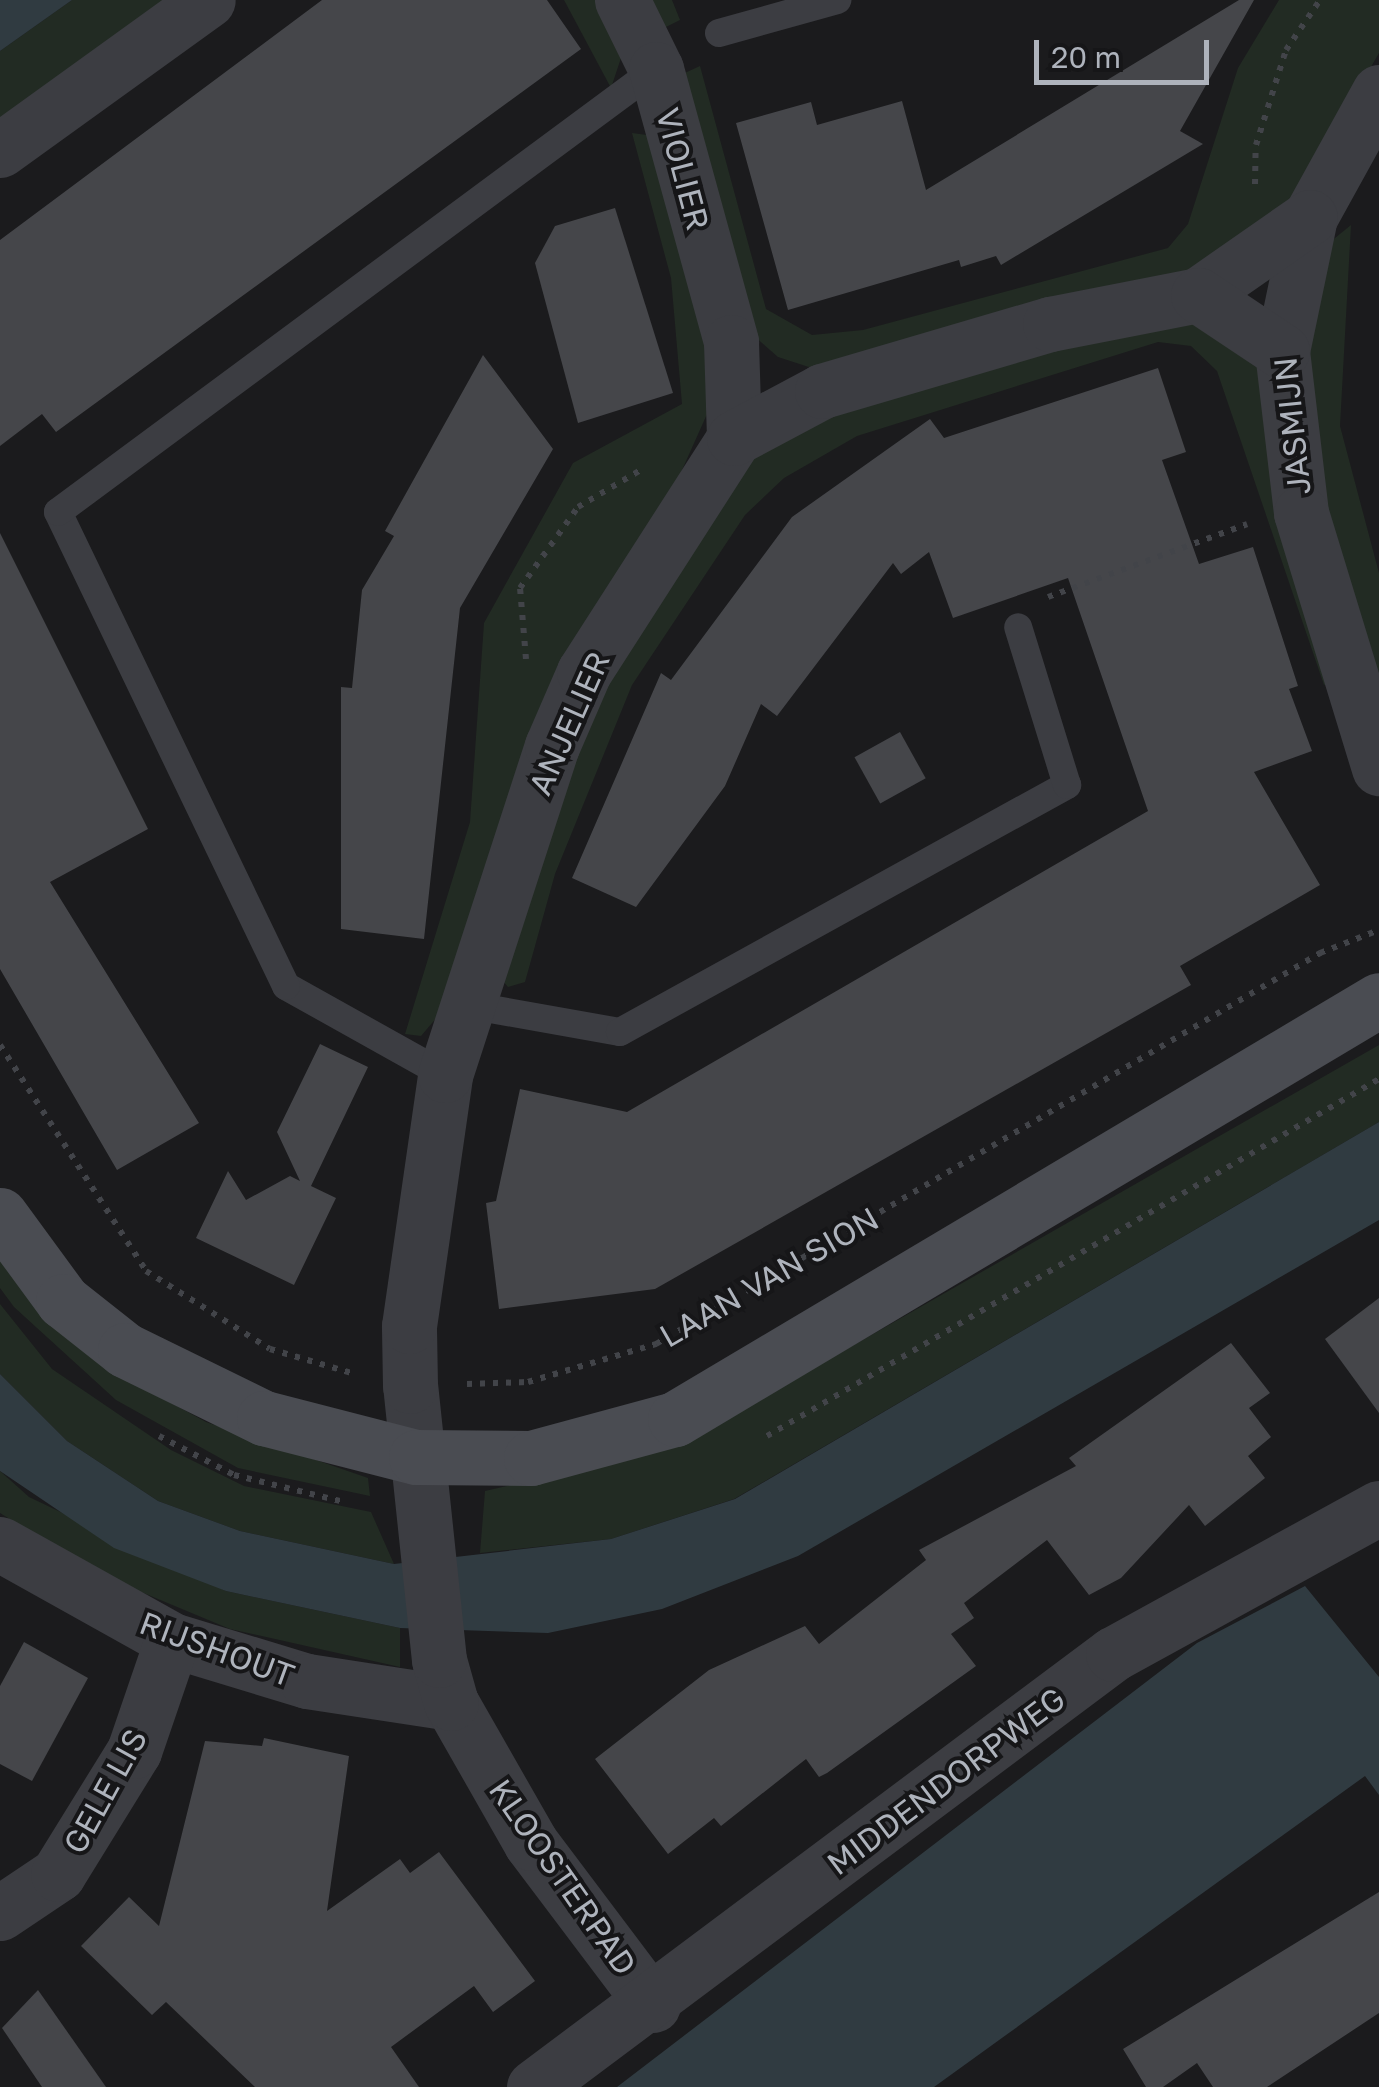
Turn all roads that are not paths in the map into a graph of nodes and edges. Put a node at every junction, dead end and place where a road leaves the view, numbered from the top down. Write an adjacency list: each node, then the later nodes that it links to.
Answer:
1 (208, 0): 7 (street)
2 (622, 0): 5 (street, VIOLIER)
3 (836, 0): 4 (lane)
4 (720, 33)
5 (656, 70): 10 (street, VIOLIER); 18 (lane)
6 (1379, 92): 8 (street, JASMIJN)
7 (0, 150)
8 (1292, 233): 9 (street, ANJELIER); 11 (street, JASMIJN)
9 (1198, 296): 11 (street); 12 (street, ANJELIER)
10 (732, 342): 12 (street); 13 (street, VIOLIER)
11 (1282, 351): 15 (street, JASMIJN)
12 (822, 391): 13 (street, ANJELIER)
13 (734, 438): 17 (street, ANJELIER)
14 (1018, 627): 17 (lane)
15 (1379, 768)
16 (1379, 1000): 20 (street)
17 (468, 1005): 18 (street, ANJELIER)
18 (445, 1075): 20 (street, ANJELIER)
19 (0, 1215): 20 (street)
20 (416, 1457): 24 (street, KLOOSTERPAD)
21 (1379, 1508): 26 (street, MIDDENDORPWEG)
22 (0, 1544): 23 (street, RIJSHOUT)
23 (172, 1640): 24 (street, RIJSHOUT); 25 (street, GELE LIS)
24 (445, 1681): 26 (street, KLOOSTERPAD)
25 (0, 1913)
26 (653, 2004): 27 (street, MIDDENDORPWEG)
27 (534, 2087)

